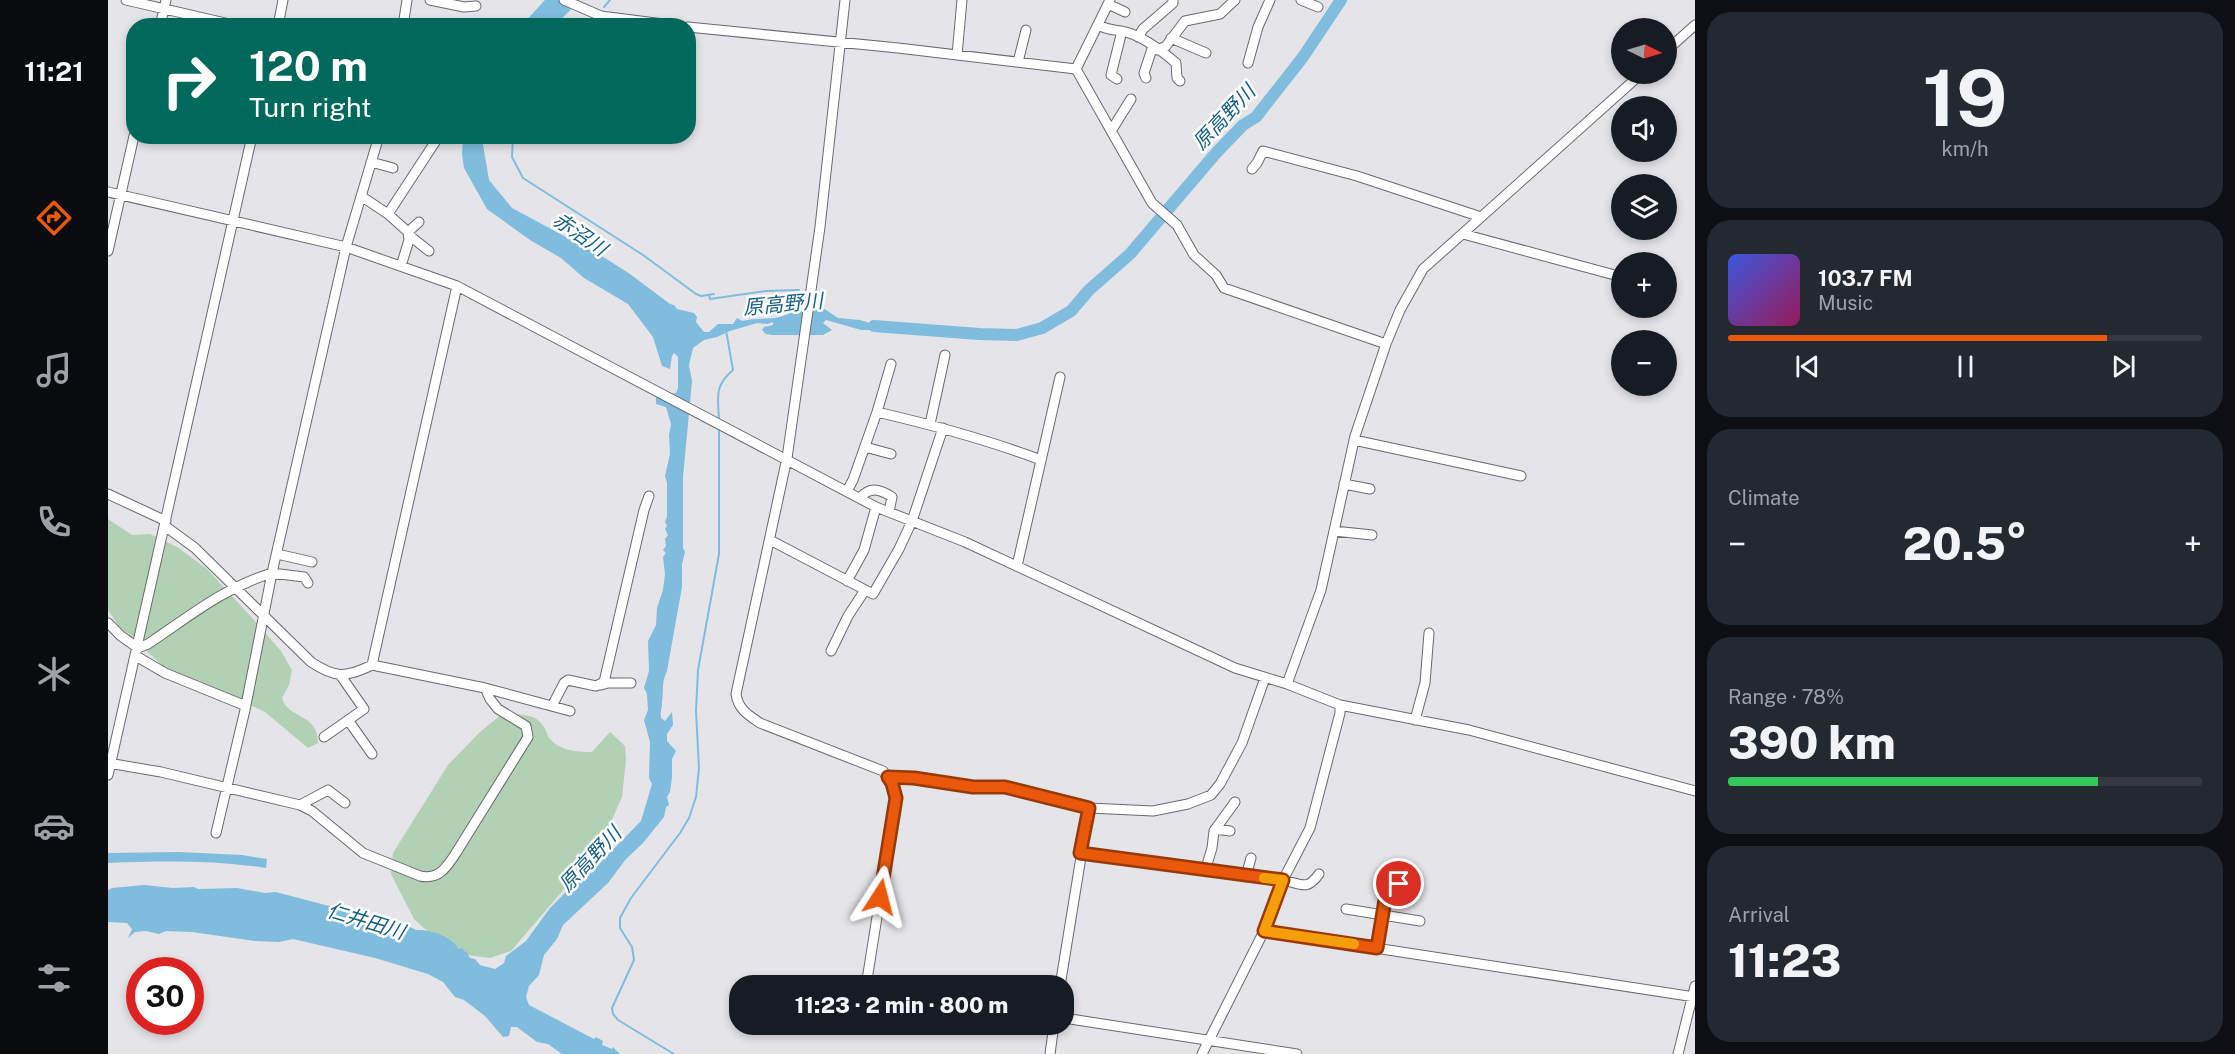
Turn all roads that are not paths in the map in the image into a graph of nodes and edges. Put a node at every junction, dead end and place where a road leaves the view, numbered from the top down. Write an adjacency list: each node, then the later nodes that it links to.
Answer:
1 (126, 0): 13 (street)
2 (284, 0): 18 (street)
3 (407, 0): 19 (street)
4 (430, 0): 14 (street)
5 (564, 0): 20 (street)
6 (845, 0): 29 (street)
7 (962, 0): 32 (street)
8 (1173, 0): 26 (street)
9 (1235, 0): 27 (street)
10 (1270, 0): 34 (street)
11 (1301, 0): 15 (street)
12 (1109, 2): 16 (street); 21 (street)
13 (165, 4): 17 (street)
14 (476, 6)
15 (1318, 7)
16 (1125, 12)
17 (211, 18)
18 (280, 18)
19 (404, 18)
20 (617, 18)
21 (1098, 25): 25 (street); 35 (street)
22 (1695, 25): 28 (street)
23 (696, 28): 29 (street)
24 (1026, 30): 33 (street)
25 (1122, 31): 26 (street); 37 (street)
26 (1138, 37): 30 (street)
27 (1171, 38): 30 (street); 31 (street)
28 (1677, 41)
29 (840, 43): 32 (street); 74 (street)
30 (1155, 48): 36 (street); 38 (street)
31 (1206, 53)
32 (957, 55): 33 (street)
33 (1018, 62): 35 (street)
34 (1248, 63)
35 (1076, 69): 41 (street)
36 (1146, 78)
37 (1117, 79)
38 (1180, 81)
39 (1630, 84): 53 (street)
40 (1131, 99): 41 (street)
41 (1111, 131): 64 (street)
42 (132, 144): 50 (street)
43 (250, 144): 54 (street)
44 (377, 144): 46 (street)
45 (434, 144): 52 (street)
46 (371, 162): 47 (street); 51 (street)
47 (393, 168)
48 (1252, 169): 53 (street)
49 (108, 192): 50 (street)
50 (121, 194): 54 (street); 59 (street)
51 (361, 195): 52 (street); 58 (street)
52 (388, 214): 56 (street)
53 (1481, 216): 57 (street)
54 (233, 219): 58 (street); 86 (street)
55 (419, 222): 56 (street)
56 (409, 234): 60 (street); 61 (street)
57 (1463, 234): 62 (street); 64 (street)
58 (346, 247): 61 (street); 90 (street)
59 (108, 251)
60 (429, 251)
61 (401, 266): 63 (street)
62 (1611, 274)
63 (457, 286): 74 (street); 103 (street)
64 (1386, 344): 71 (street)
65 (945, 355): 69 (street)
66 (891, 364): 68 (street)
67 (1060, 376): 75 (street)
68 (877, 412): 69 (street); 72 (street)
69 (930, 424): 70 (street)
70 (943, 428): 75 (street); 85 (street)
71 (1354, 440): 76 (street); 77 (street)
72 (865, 447): 73 (street); 79 (street)
73 (891, 454)
74 (787, 458): 79 (street); 89 (street)
75 (1041, 460): 92 (street)
76 (1521, 476)
77 (1344, 484): 78 (street); 87 (street)
78 (1370, 489)
79 (847, 491): 82 (street)
80 (108, 494): 86 (street)
81 (649, 496): 108 (street)
82 (860, 498): 83 (street); 84 (street)
83 (876, 507): 84 (street); 94 (street)
84 (889, 512): 85 (street)
85 (912, 521): 92 (street); 97 (street)
86 (165, 524): 96 (street); 102 (street)
87 (1334, 531): 88 (street); 107 (street)
88 (1372, 535)
89 (770, 540): 94 (street); 120 (street)
90 (277, 554): 91 (street); 93 (street)
91 (312, 562)
92 (1017, 566): 105 (street)
93 (272, 573): 95 (street); 96 (street); 98 (street)
94 (847, 582): 97 (street)
95 (308, 583)
96 (235, 586): 98 (street); 102 (street)
97 (865, 590): 101 (street)
98 (264, 616): 104 (street); 111 (street)
99 (108, 622): 102 (street)
100 (1429, 633): 115 (street)
101 (831, 651)
102 (137, 652): 111 (street); 118 (street)
103 (372, 665): 104 (street); 109 (street)
104 (341, 676): 114 (street)
105 (1264, 678): 107 (street); 126 (street)
106 (631, 683): 108 (street)
107 (1287, 684): 110 (street)
108 (601, 685): 112 (street)
109 (485, 688): 112 (street); 125 (street)
110 (1340, 705): 115 (street); 135 (street)
111 (246, 706): 121 (street)
112 (552, 706): 113 (street)
113 (570, 711)
114 (348, 720): 116 (street); 117 (street)
115 (1415, 720): 122 (street)
116 (324, 737)
117 (372, 754)
118 (109, 763): 119 (street); 121 (street)
119 (108, 775)
120 (888, 777): 126 (street); 142 (street)
121 (226, 788): 125 (street); 129 (street)
122 (1695, 791)
123 (1235, 802): 127 (street)
124 (345, 803): 125 (street)
125 (300, 805)
126 (1089, 808): 130 (street)
127 (1215, 830): 128 (street); 132 (street)
128 (1230, 831)
129 (216, 833)
130 (1080, 853): 132 (street); 143 (street)
131 (1251, 858): 134 (street)
132 (1205, 871): 134 (street)
133 (1319, 874): 135 (street)
134 (1246, 876): 135 (street)
135 (1283, 880): 140 (street)
136 (1399, 884): 138 (street)
137 (1346, 909): 138 (street)
138 (1382, 915): 139 (street); 141 (street)
139 (1420, 921)
140 (1264, 931): 141 (street); 147 (street)
141 (1377, 948): 144 (street)
142 (868, 975)
143 (1062, 975)
144 (1694, 993): 151 (street)
145 (1074, 1019): 147 (street)
146 (1053, 1035): 148 (street)
147 (1210, 1041): 149 (street); 150 (street)
148 (1050, 1054)
149 (1202, 1054)
150 (1298, 1054)
151 (1678, 1054)

